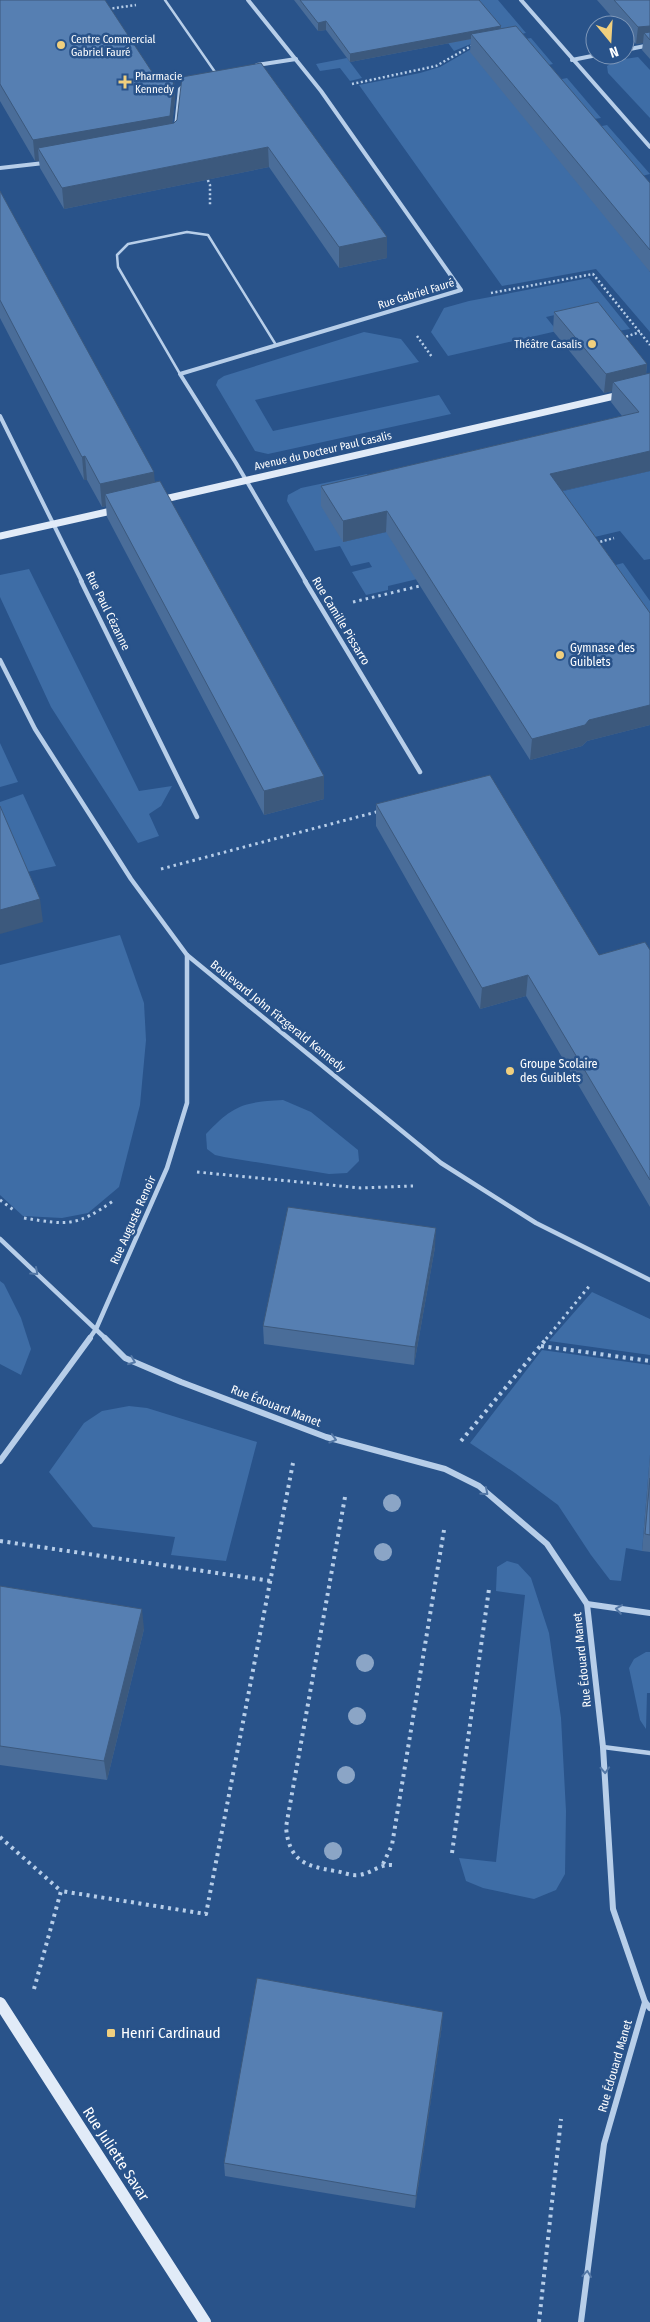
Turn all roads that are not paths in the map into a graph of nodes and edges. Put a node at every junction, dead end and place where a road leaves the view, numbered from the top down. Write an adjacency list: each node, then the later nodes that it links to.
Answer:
1 (165, 0): 11 (lane)
2 (248, 0): 7 (street, Rue Gabriel Fauré)
3 (521, 0): 8 (street)
4 (650, 45): 5 (street)
5 (635, 48)
6 (585, 58): 8 (street)
7 (296, 59): 9 (street); 18 (street, Rue Gabriel Fauré)
8 (572, 60): 15 (street)
9 (252, 66)
10 (222, 71): 11 (street)
11 (215, 72): 12 (street)
12 (206, 75)
13 (192, 81): 14 (street)
14 (175, 132)
15 (650, 147)
16 (53, 162): 17 (street)
17 (0, 168)
18 (276, 345): 19 (street, Rue Gabriel Fauré); 19 (lane)
19 (180, 374): 22 (street)
20 (650, 388): 22 (street, Avenue du Docteur Paul Casalis)
21 (0, 416): 25 (street, Rue Paul Cézanne)
22 (245, 481): 23 (street, Avenue du Docteur Paul Casalis); 28 (street, Rue Camille Pissarro)
23 (150, 502)
24 (130, 507): 25 (street)
25 (54, 524): 26 (street); 29 (street, Rue Paul Cézanne)
26 (0, 536)
27 (0, 660): 30 (street, Boulevard John Fitzgerald Kennedy)
28 (420, 772)
29 (197, 817)
30 (187, 955): 32 (street, Boulevard John Fitzgerald Kennedy); 33 (street, Rue Auguste Renoir)
31 (0, 1238): 33 (street, Rue Édouard Manet, one-way to 33)
32 (650, 1280)
33 (96, 1329): 34 (street, Rue Auguste Renoir); 35 (street, Rue Édouard Manet, one-way to 35)
34 (0, 1460)
35 (587, 1604): 36 (street, one-way to 35); 37 (street, Rue Édouard Manet)
36 (650, 1613)
37 (603, 1747): 38 (lane); 40 (street, Rue Édouard Manet, one-way to 40)
38 (650, 1753)
39 (0, 2003): 41 (street, Rue Juliette Savar)
40 (648, 2005): 42 (street, Rue Édouard Manet, one-way to 40)
41 (204, 2322)
42 (581, 2322)

